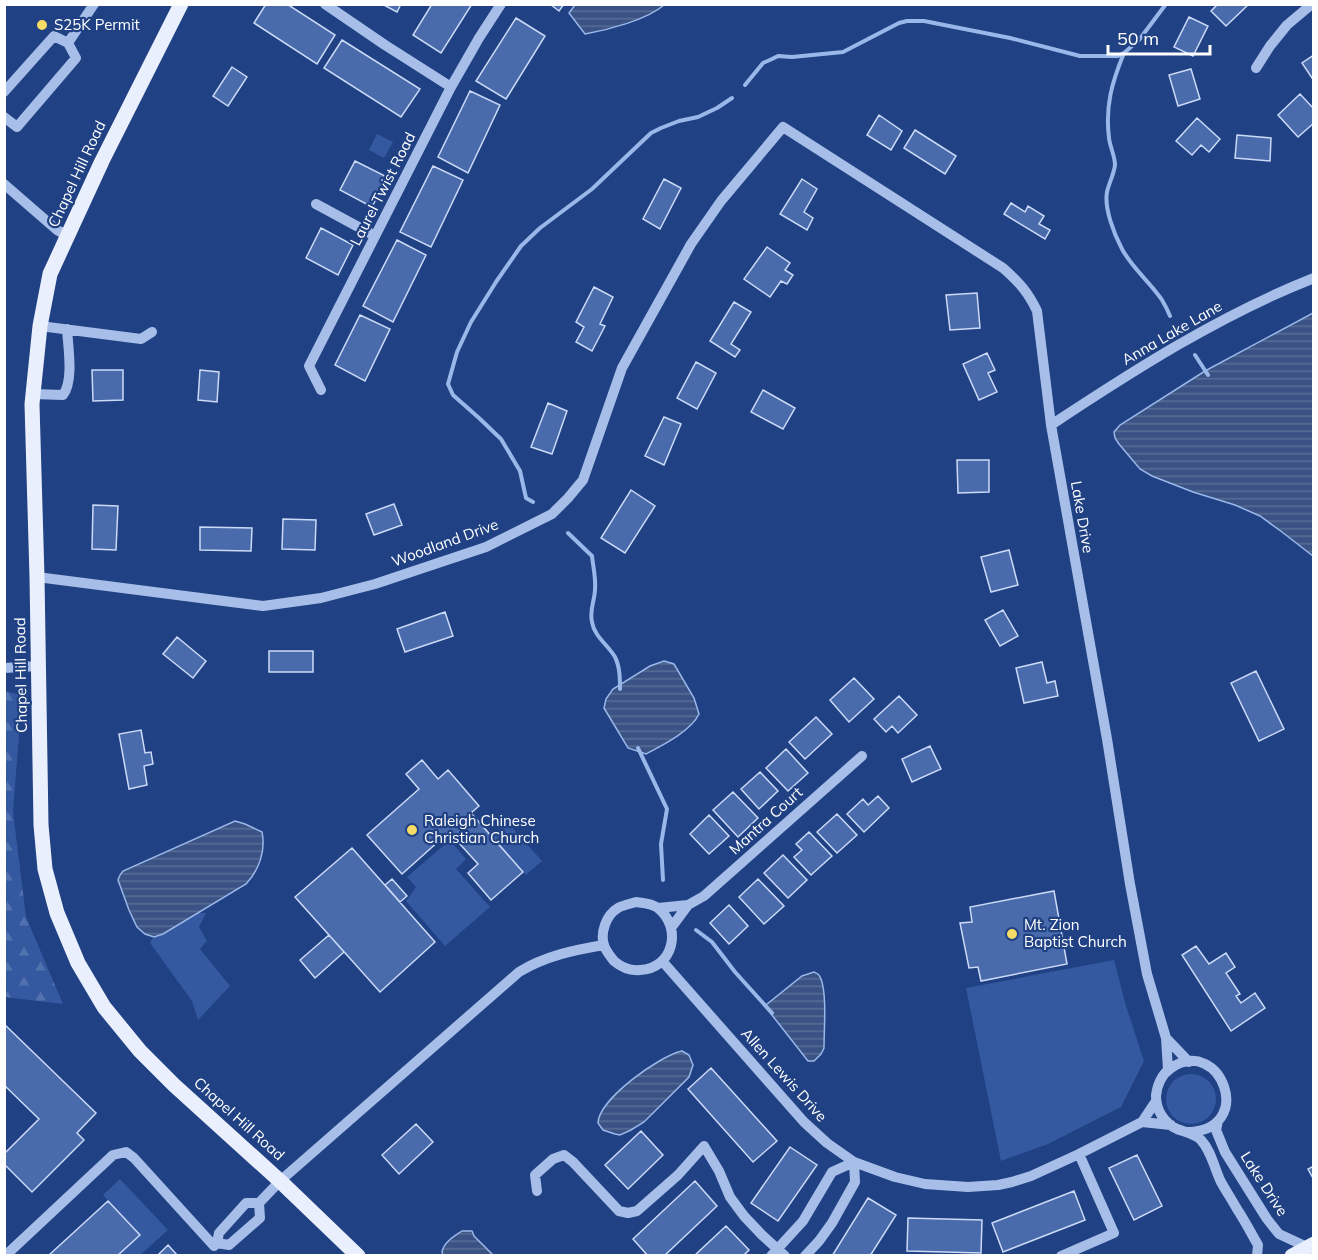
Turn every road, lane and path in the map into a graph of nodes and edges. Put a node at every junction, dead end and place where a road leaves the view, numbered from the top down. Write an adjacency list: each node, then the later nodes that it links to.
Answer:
1 (94, 4): 6 (street)
2 (180, 4): 14 (main road, Chapel Hill Road)
3 (501, 4): 8 (street, Laurel Twist Road)
4 (1312, 4): 7 (street)
5 (331, 6): 8 (street)
6 (68, 43): 9 (street); 10 (street)
7 (1256, 68)
8 (451, 87): 15 (street, Laurel Twist Road)
9 (4, 92)
10 (4, 117)
11 (783, 127): 22 (street, Lake Drive); 23 (street, Woodland Drive)
12 (4, 184): 14 (street)
13 (316, 204): 15 (street)
14 (68, 236): 17 (main road, Chapel Hill Road)
15 (375, 236): 20 (street, Laurel Twist Road)
16 (1314, 278): 22 (street, Anna Lake Lane)
17 (40, 326): 18 (street); 21 (main road, Chapel Hill Road)
18 (67, 329): 19 (street); 21 (street)
19 (152, 332)
20 (321, 390)
21 (33, 394): 23 (main road, Chapel Hill Road)
22 (1051, 425): 32 (street, Lake Drive)
23 (37, 577): 24 (main road, Chapel Hill Road)
24 (38, 666): 25 (street); 42 (main road, Chapel Hill Road)
25 (4, 668)
26 (862, 756): 27 (street, Mantra Court)
27 (688, 905): 28 (street, Mantra Court); 29 (street, Mantra Court)
28 (658, 908): 29 (street); 30 (street)
29 (671, 928): 31 (street)
30 (604, 945): 31 (street); 42 (street)
31 (663, 962): 41 (street, Allen Lewis Drive)
32 (1166, 1038): 33 (street, Lake Drive); 34 (street, Lake Drive)
33 (1189, 1062): 34 (street); 36 (street, Lake Drive)
34 (1168, 1070): 35 (street, Lake Drive)
35 (1156, 1101): 37 (street, Allen Lewis Drive); 38 (street)
36 (1218, 1121): 39 (street); 46 (street, Lake Drive)
37 (1142, 1122): 38 (street); 40 (street, Allen Lewis Drive)
38 (1171, 1125): 39 (street)
39 (1186, 1132): 53 (street)
40 (1079, 1154): 41 (street, Allen Lewis Drive); 52 (street)
41 (854, 1162): 47 (street); 51 (street)
42 (280, 1181): 44 (street); 50 (main road, Chapel Hill Road)
43 (537, 1191): 47 (street)
44 (259, 1203): 45 (street); 45 (street)
45 (216, 1245): 48 (street); 49 (street)
46 (1310, 1245): 54 (main road)
47 (778, 1253)
48 (5, 1256)
49 (223, 1256)
50 (358, 1256)
51 (805, 1256)
52 (1061, 1256)
53 (1257, 1256)
54 (1292, 1256)

